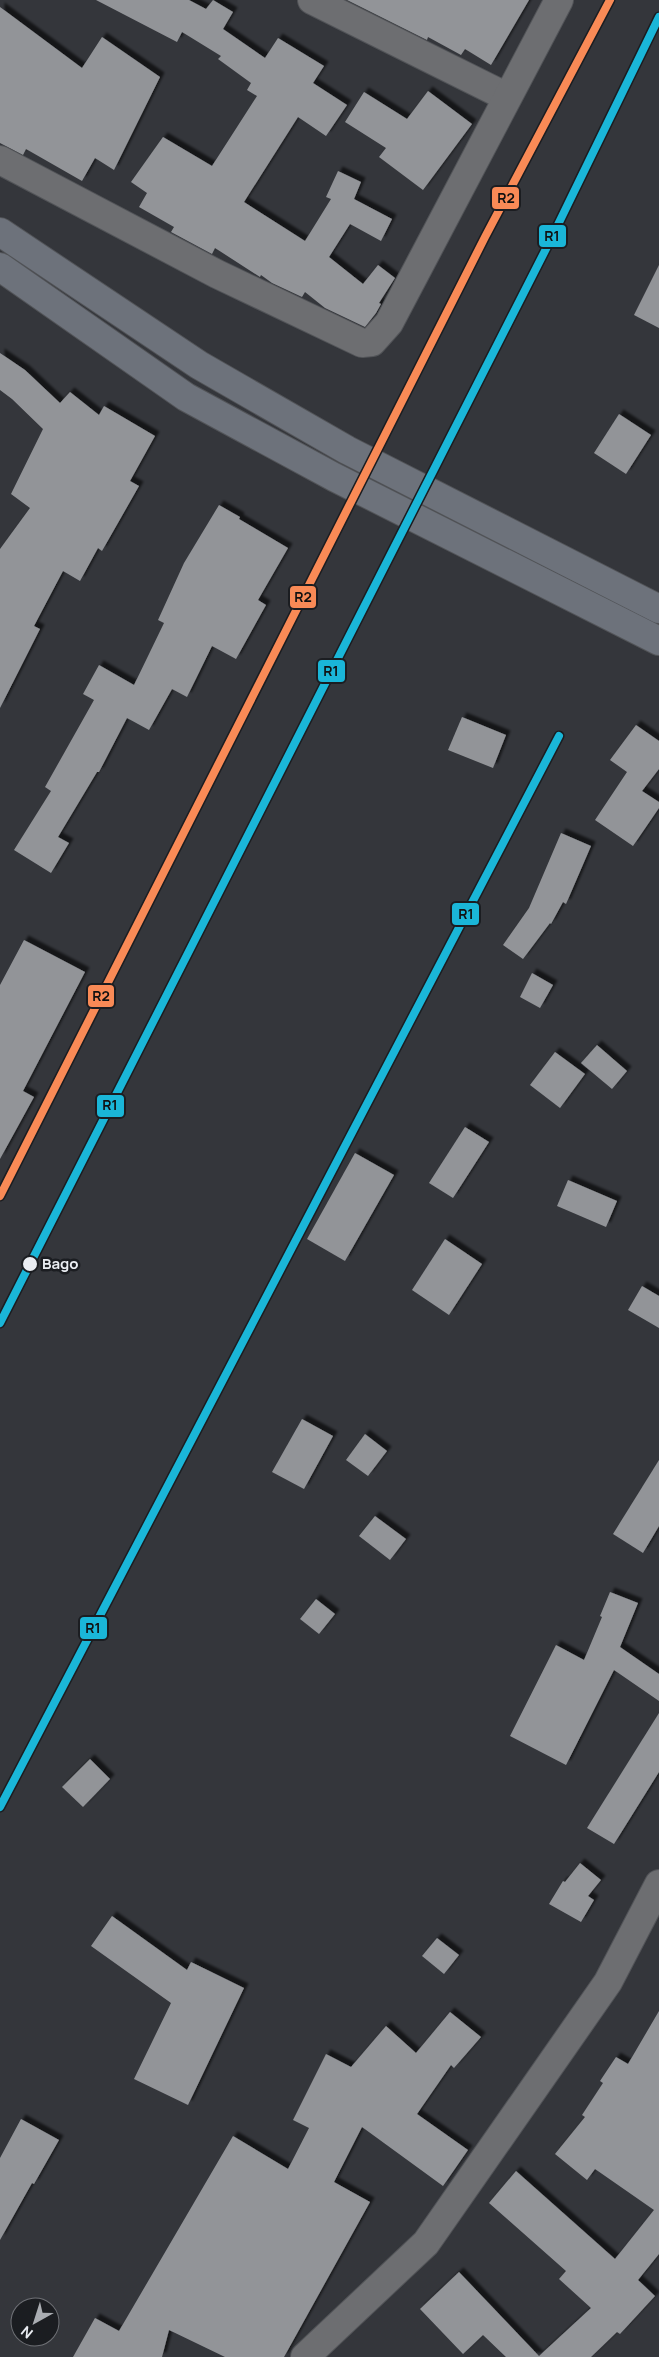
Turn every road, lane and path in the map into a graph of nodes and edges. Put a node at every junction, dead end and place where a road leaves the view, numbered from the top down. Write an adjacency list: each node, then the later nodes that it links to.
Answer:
1 (312, 0): 3 (street)
2 (559, 0): 3 (street)
3 (507, 97): 4 (street)
4 (0, 160)
5 (0, 232): 7 (highway)
6 (0, 267): 8 (highway)
7 (659, 609)
8 (659, 641)
9 (659, 1884): 10 (street)
10 (305, 2357)

